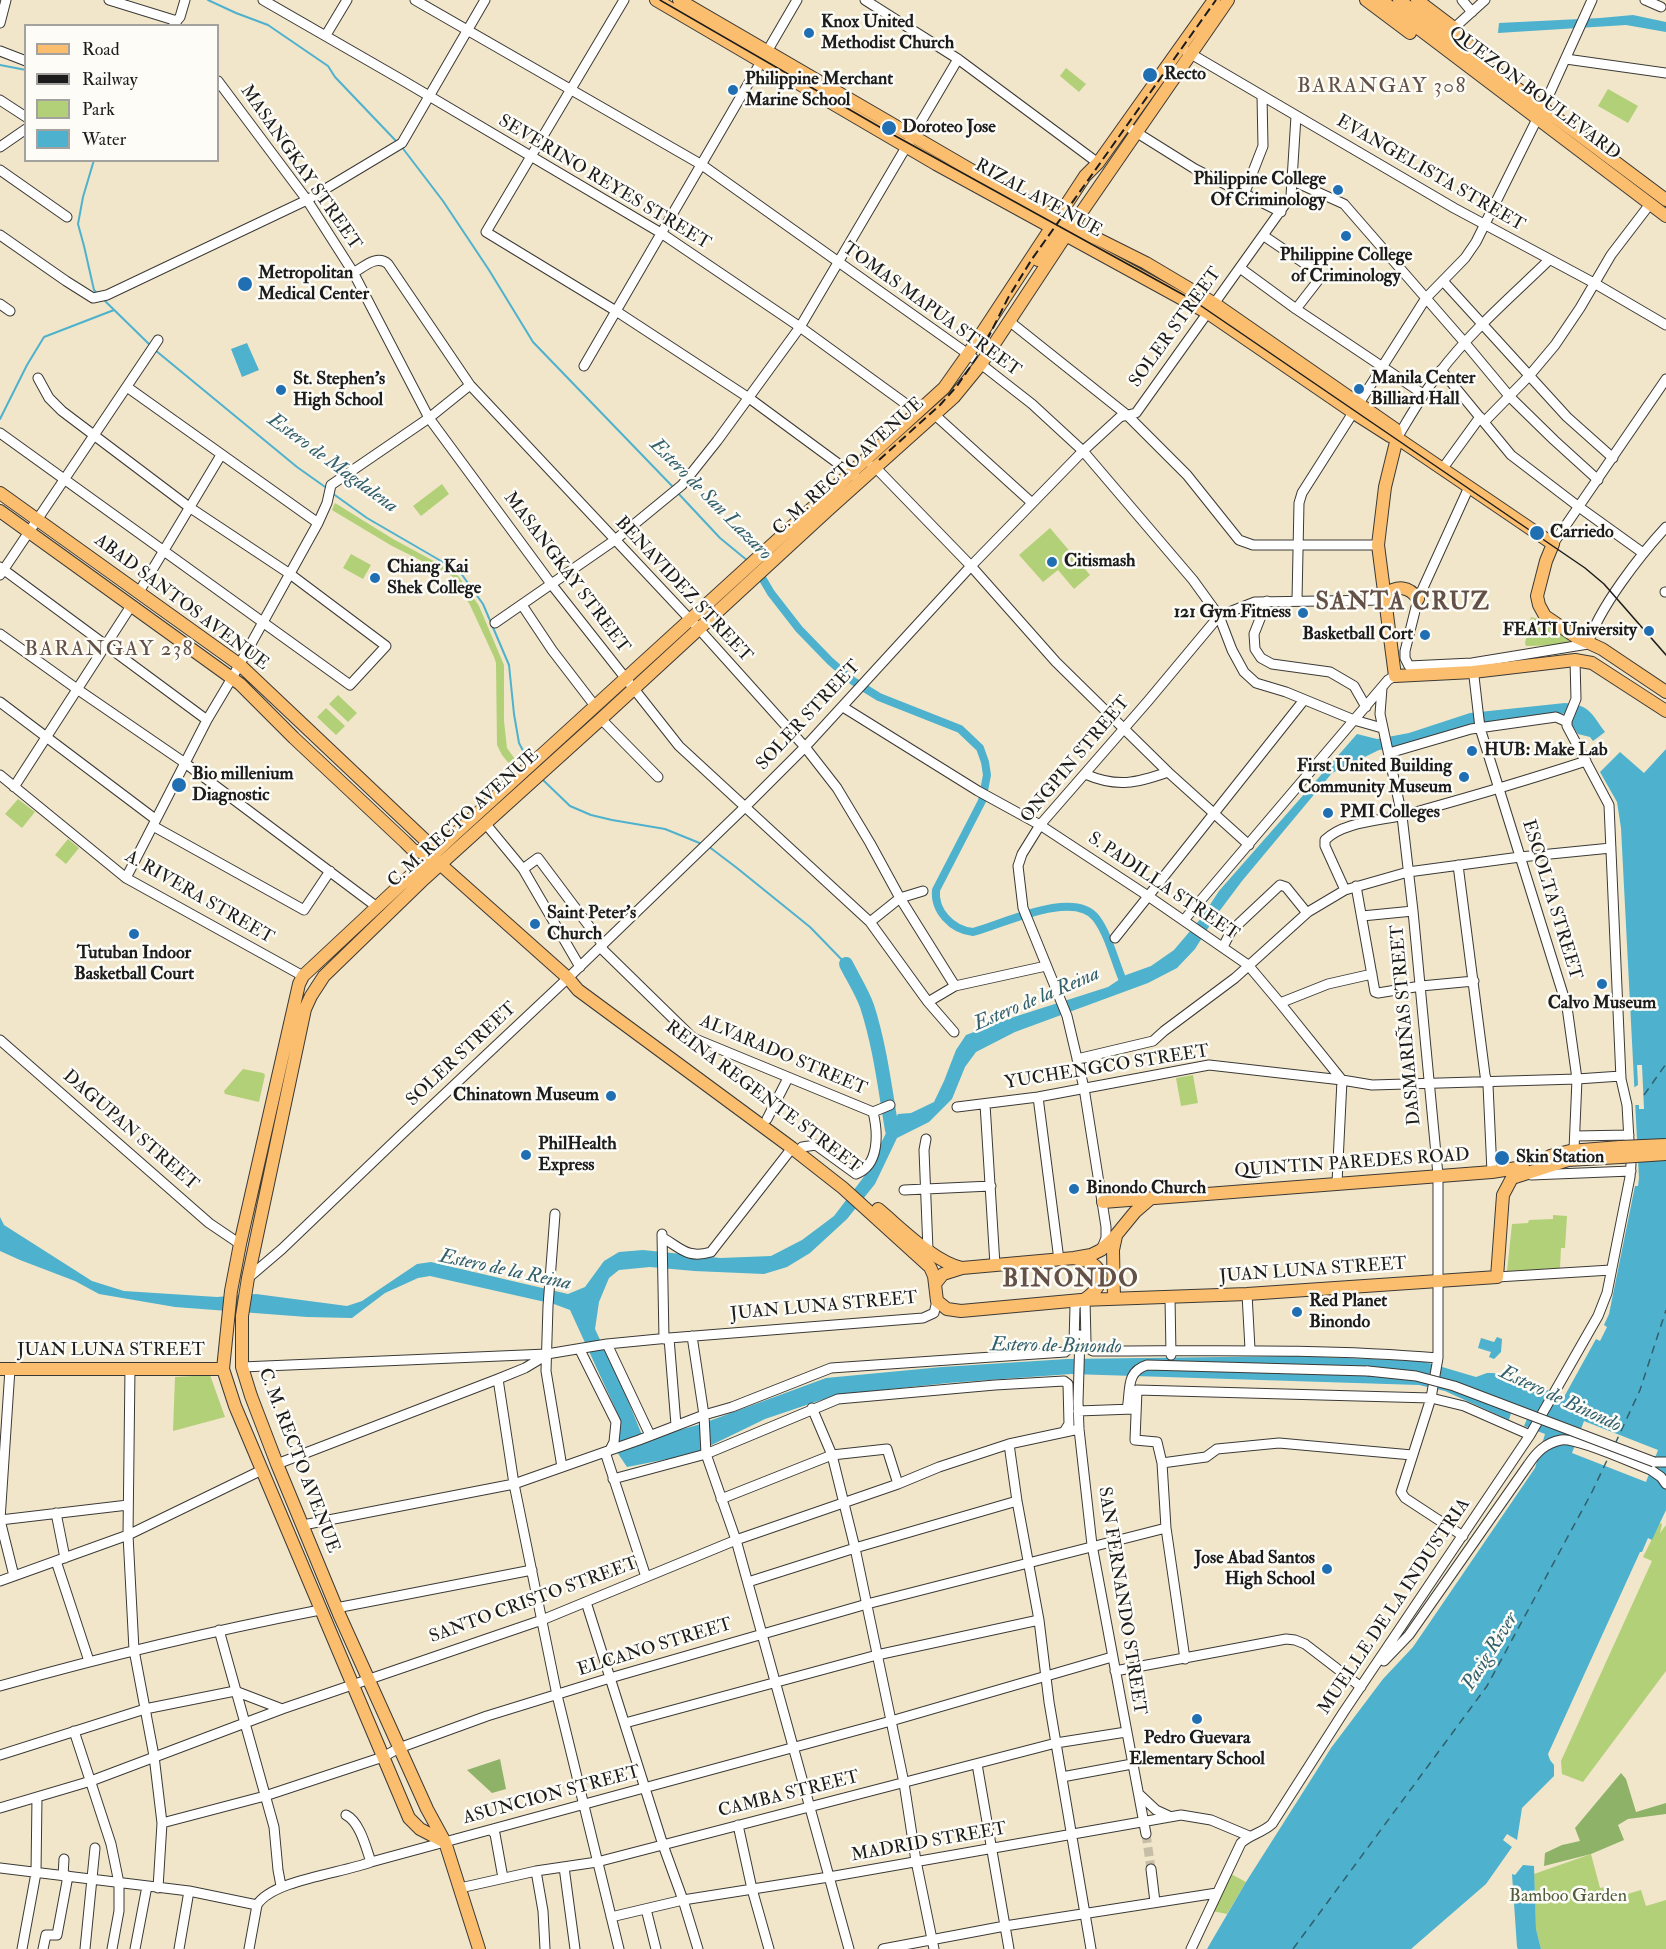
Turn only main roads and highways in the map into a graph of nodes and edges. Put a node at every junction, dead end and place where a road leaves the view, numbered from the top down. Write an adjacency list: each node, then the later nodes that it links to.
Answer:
1 (656, 0): 11 (main road, RIZAL AVENUE)
2 (680, 0): 11 (main road, RIZAL AVENUE)
3 (1214, 0): 9 (main road, C. M. RECTO AVENUE)
4 (1228, 0): 9 (main road, C. M. RECTO AVENUE)
5 (1366, 0): 10 (main road)
6 (1381, 0): 10 (main road, QUEZON BOULEVARD)
7 (1399, 0): 12 (main road, QUEZON BOULEVARD)
8 (1417, 0): 12 (main road)
9 (1185, 50): 16 (main road, C. M. RECTO AVENUE); 16 (main road, C. M. RECTO AVENUE)
10 (1452, 55): 13 (main road, QUEZON BOULEVARD)
11 (764, 56): 16 (main road, RIZAL AVENUE)
12 (1487, 67): 13 (main road, QUEZON BOULEVARD)
13 (1540, 114): 14 (main road, QUEZON BOULEVARD); 15 (main road, QUEZON BOULEVARD)
14 (1666, 200)
15 (1666, 216)
16 (1061, 227): 17 (main road, RIZAL AVENUE); 20 (main road, C. M. RECTO AVENUE); 20 (main road, C. M. RECTO AVENUE)
17 (1397, 438): 21 (main road); 23 (main road, RIZAL AVENUE)
18 (0, 493): 29 (main road, ABAD SANTOS AVENUE)
19 (0, 511): 29 (main road, ABAD SANTOS AVENUE)
20 (743, 578): 29 (main road, C. M. RECTO AVENUE); 29 (main road, C. M. RECTO AVENUE)
21 (1386, 598): 22 (main road); 24 (main road)
22 (1418, 599)
23 (1588, 644): 25 (main road); 26 (main road)
24 (1575, 660): 27 (main road); 28 (main road)
25 (1666, 693)
26 (1666, 698)
27 (1666, 711)
28 (1666, 719)
29 (436, 860): 30 (main road, REINA REGENTE STREET); 47 (main road, C. M. RECTO AVENUE); 48 (main road, C. M. RECTO AVENUE)
30 (568, 978): 32 (main road, REINA REGENTE STREET); 32 (main road, REINA REGENTE STREET)
31 (1666, 1145): 33 (main road, bridge)
32 (794, 1148): 38 (main road, REINA REGENTE STREET)
33 (1627, 1152): 34 (main road, bridge); 35 (main road, QUINTIN PAREDES ROAD); 36 (main road)
34 (1666, 1154)
35 (1492, 1172): 36 (main road); 37 (main road, QUINTIN PAREDES ROAD)
36 (1503, 1195): 44 (main road, JUAN LUNA STREET)
37 (1150, 1199): 39 (main road, QUINTIN PAREDES ROAD); 40 (main road)
38 (863, 1200): 42 (main road, REINA REGENTE STREET); 43 (main road, REINA REGENTE STREET)
39 (1103, 1202)
40 (1118, 1232): 41 (main road); 44 (main road)
41 (1074, 1258): 42 (main road); 45 (main road)
42 (962, 1268): 43 (main road)
43 (935, 1284): 45 (main road, JUAN LUNA STREET)
44 (1114, 1299): 45 (main road, JUAN LUNA STREET)
45 (1083, 1300)
46 (5, 1369): 47 (main road, JUAN LUNA STREET)
47 (223, 1369): 49 (main road, C. M. RECTO AVENUE)
48 (427, 1809): 49 (main road); 50 (main road, C. M. RECTO AVENUE)
49 (409, 1818): 50 (main road, C. M. RECTO AVENUE)
50 (445, 1842): 51 (main road, C. M. RECTO AVENUE)
51 (479, 1949)

